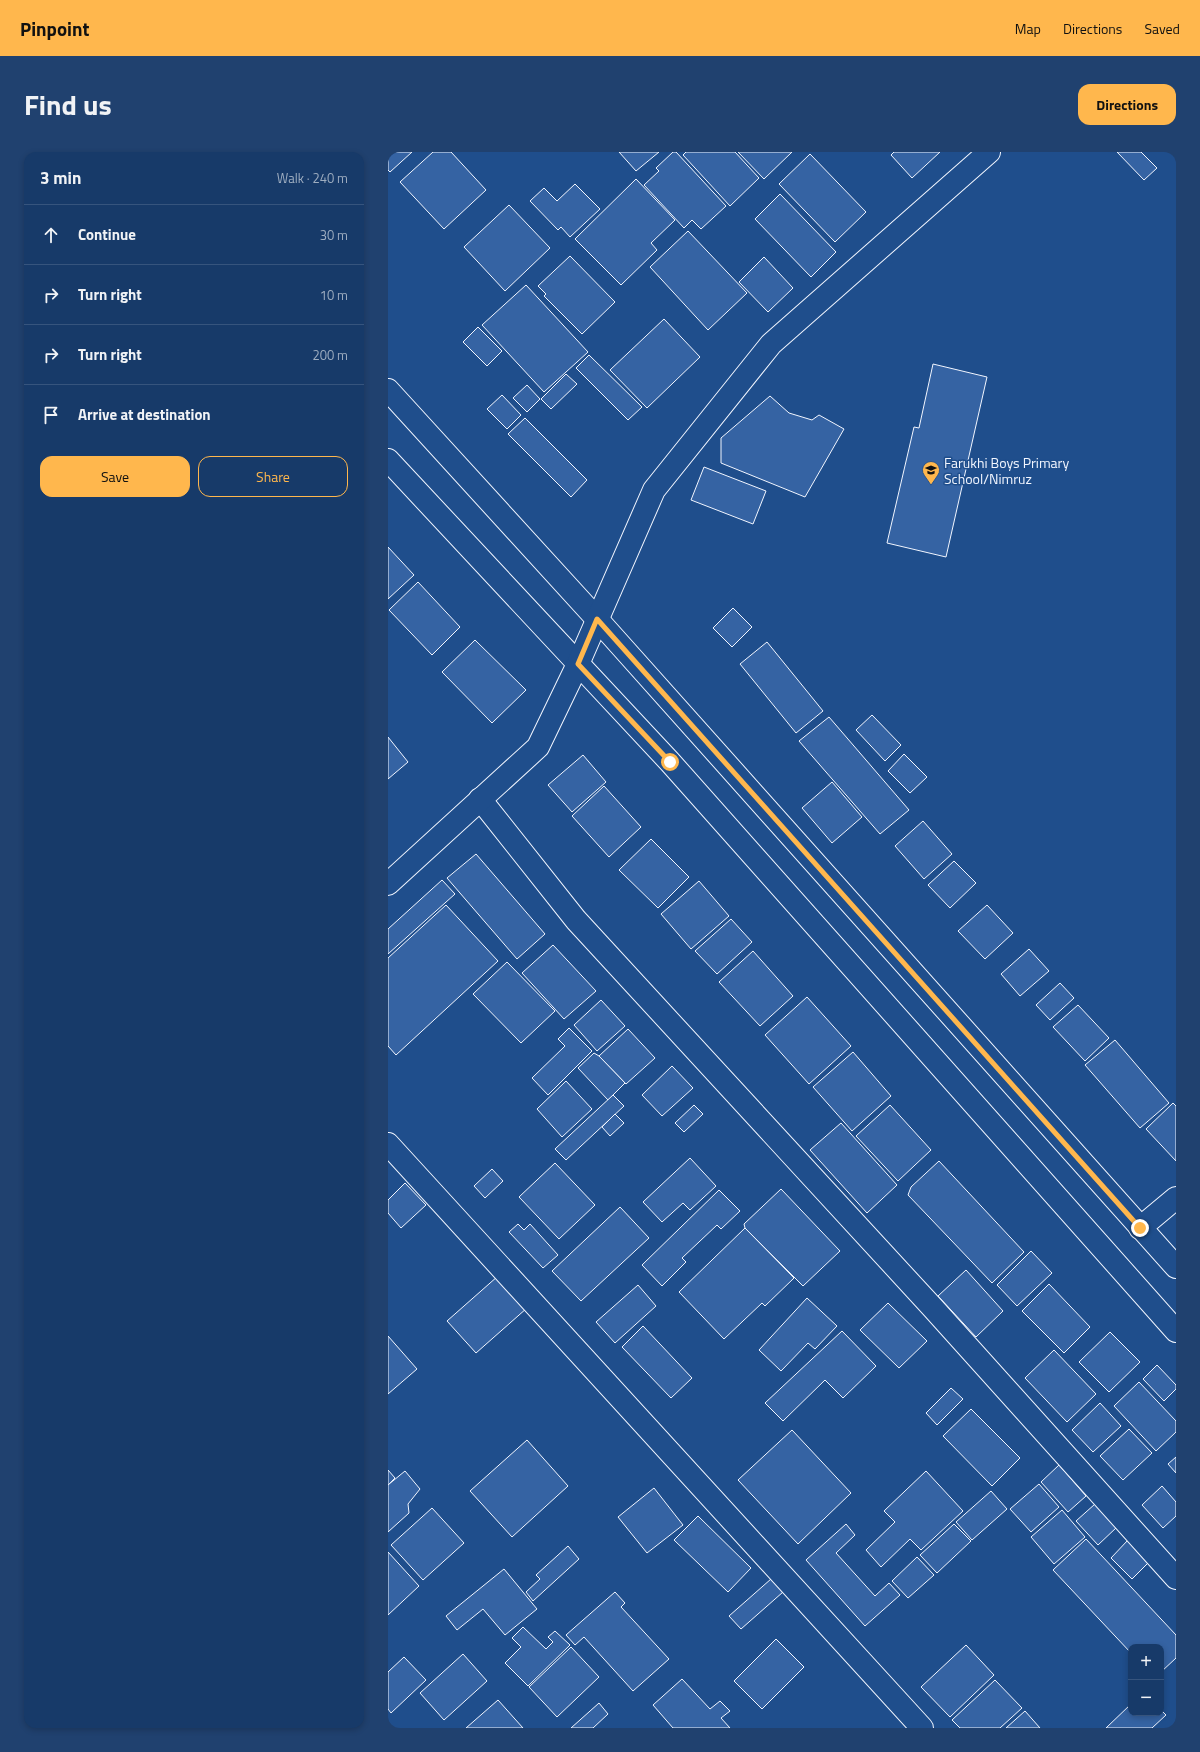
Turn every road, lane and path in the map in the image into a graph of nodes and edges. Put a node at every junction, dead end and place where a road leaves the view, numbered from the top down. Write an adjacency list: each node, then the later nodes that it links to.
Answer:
1 (989, 152): 4 (street)
2 (388, 390): 4 (street)
3 (388, 460): 5 (street)
4 (597, 619): 5 (street); 10 (street)
5 (578, 664): 6 (street); 12 (street)
6 (480, 800): 7 (street); 13 (street)
7 (388, 884)
8 (388, 1144): 14 (street)
9 (1176, 1198): 10 (street)
10 (1140, 1228): 11 (street)
11 (1176, 1267)
12 (1176, 1331)
13 (1176, 1578)
14 (922, 1728)

